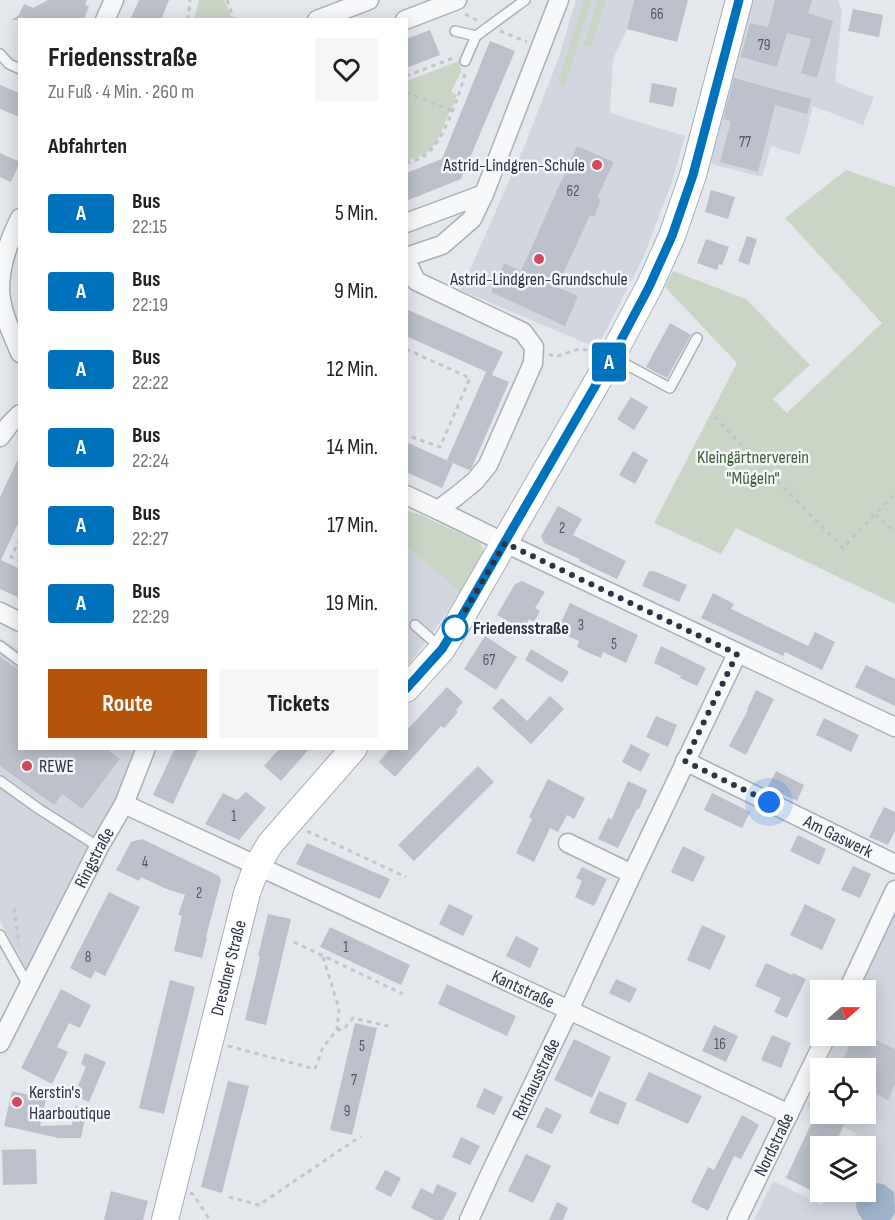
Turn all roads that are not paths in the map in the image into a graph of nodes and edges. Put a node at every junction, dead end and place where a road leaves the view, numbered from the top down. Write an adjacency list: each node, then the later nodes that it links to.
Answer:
1 (114, 0): 7 (street)
2 (369, 0): 8 (street)
3 (457, 0): 9 (street)
4 (525, 0): 11 (lane)
5 (559, 0): 15 (street)
6 (739, 0): 23 (street)
7 (106, 18)
8 (322, 18)
9 (408, 19)
10 (455, 31): 11 (lane)
11 (476, 36): 13 (lane)
12 (0, 54): 14 (lane)
13 (467, 56)
14 (18, 68)
15 (484, 194): 17 (street); 18 (street)
16 (18, 222): 20 (street)
17 (408, 222)
18 (408, 257)
19 (408, 263): 27 (street)
20 (8, 319): 22 (street)
21 (697, 338): 23 (lane)
22 (18, 347)
23 (612, 357): 28 (street)
24 (18, 416): 25 (street)
25 (0, 437)
26 (408, 496): 27 (street)
27 (438, 510): 28 (street)
28 (505, 543): 33 (street); 34 (street)
29 (0, 612): 30 (street)
30 (18, 621)
31 (415, 625): 33 (lane)
32 (0, 646): 35 (lane)
33 (442, 649): 36 (street)
34 (737, 654): 37 (street); 40 (street, Rathausstraße)
35 (18, 660)
36 (408, 687)
37 (895, 728)
38 (145, 750): 42 (street, Ringstraße)
39 (352, 750): 46 (street, Dresdner Straße)
40 (685, 761): 45 (street, Am Gaswerk); 47 (street, Rathausstraße)
41 (0, 781): 44 (lane)
42 (124, 804): 44 (street, Ringstraße); 46 (street)
43 (568, 843): 47 (street)
44 (99, 848): 51 (street, Ringstraße)
45 (895, 864)
46 (257, 866): 52 (street, Kantstraße); 56 (street, Dresdner Straße)
47 (632, 874): 52 (street, Rathausstraße)
48 (895, 890): 50 (street)
49 (0, 935): 51 (lane)
50 (853, 980)
51 (31, 982): 53 (street, Ringstraße)
52 (569, 1010): 55 (street, Kantstraße); 57 (street, Rathausstraße)
53 (0, 1042)
54 (821, 1046): 55 (street, Nordstraße)
55 (789, 1114): 58 (street, Nordstraße)
56 (165, 1220)
57 (469, 1220)
58 (737, 1220)

